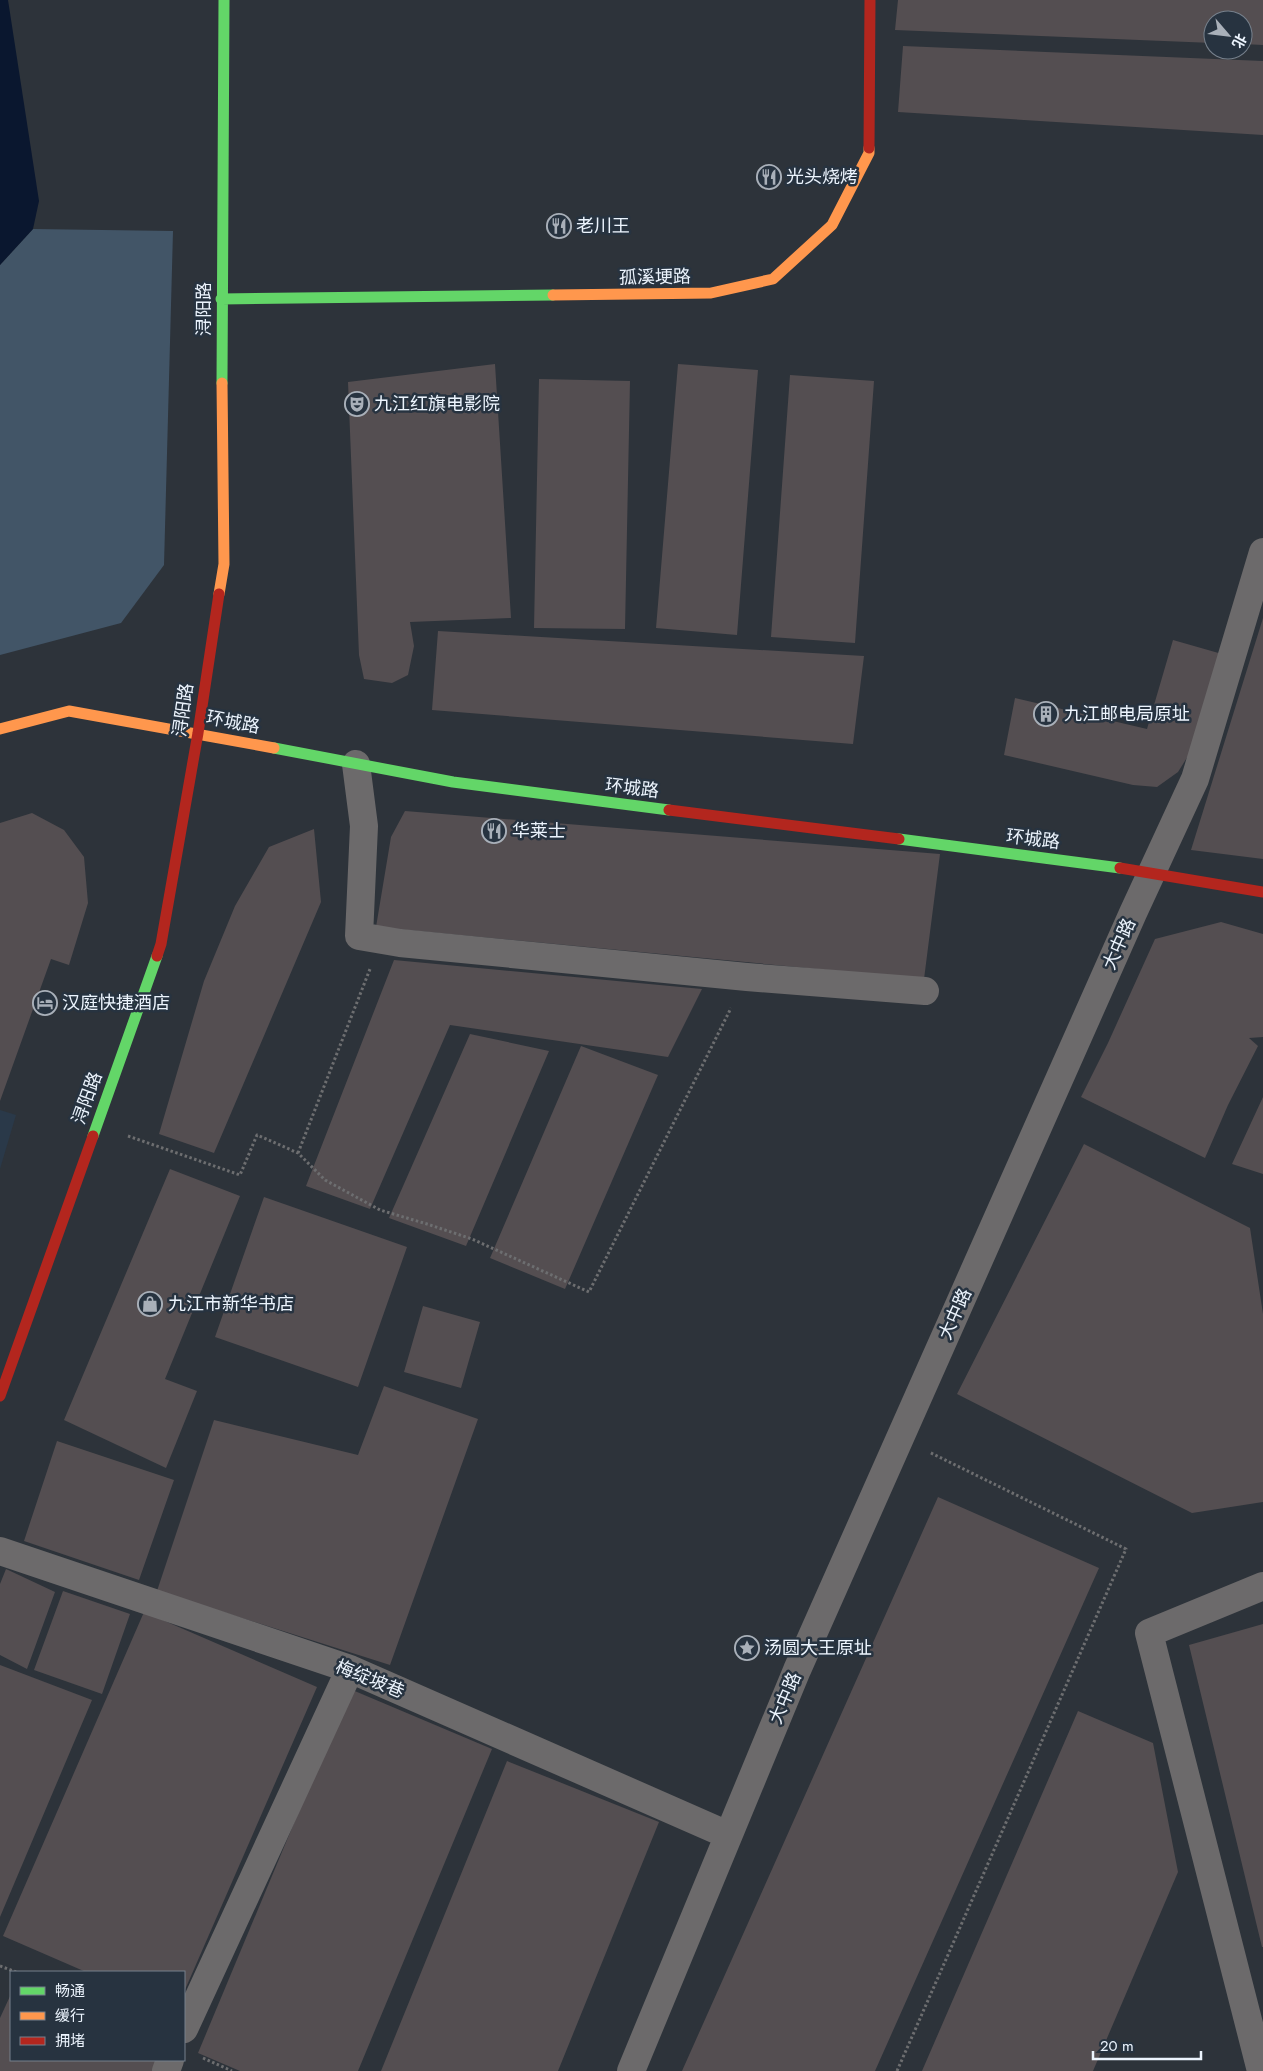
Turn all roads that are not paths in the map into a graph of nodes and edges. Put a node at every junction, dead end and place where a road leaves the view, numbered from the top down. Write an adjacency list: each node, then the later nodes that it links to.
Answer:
1 (224, 0): 3 (street, 浔阳路)
2 (870, 0): 3 (street, 孤溪埂路)
3 (221, 299): 6 (street, 浔阳路)
4 (1263, 552): 8 (street, 大中路)
5 (0, 729): 6 (street, 环城路)
6 (198, 733): 7 (street, 环城路); 11 (street, 浔阳路)
7 (356, 764): 8 (street, 环城路); 10 (street)
8 (1152, 873): 9 (street, 环城路); 15 (street, 大中路)
9 (1263, 892)
10 (925, 991)
11 (0, 1396)
12 (0, 1551): 14 (street, 梅绽坡巷)
13 (1263, 1586): 18 (street)
14 (350, 1669): 15 (street, 梅绽坡巷); 16 (street)
15 (728, 1835): 17 (street, 大中路)
16 (185, 2027)
17 (630, 2071)
18 (1261, 2071)

